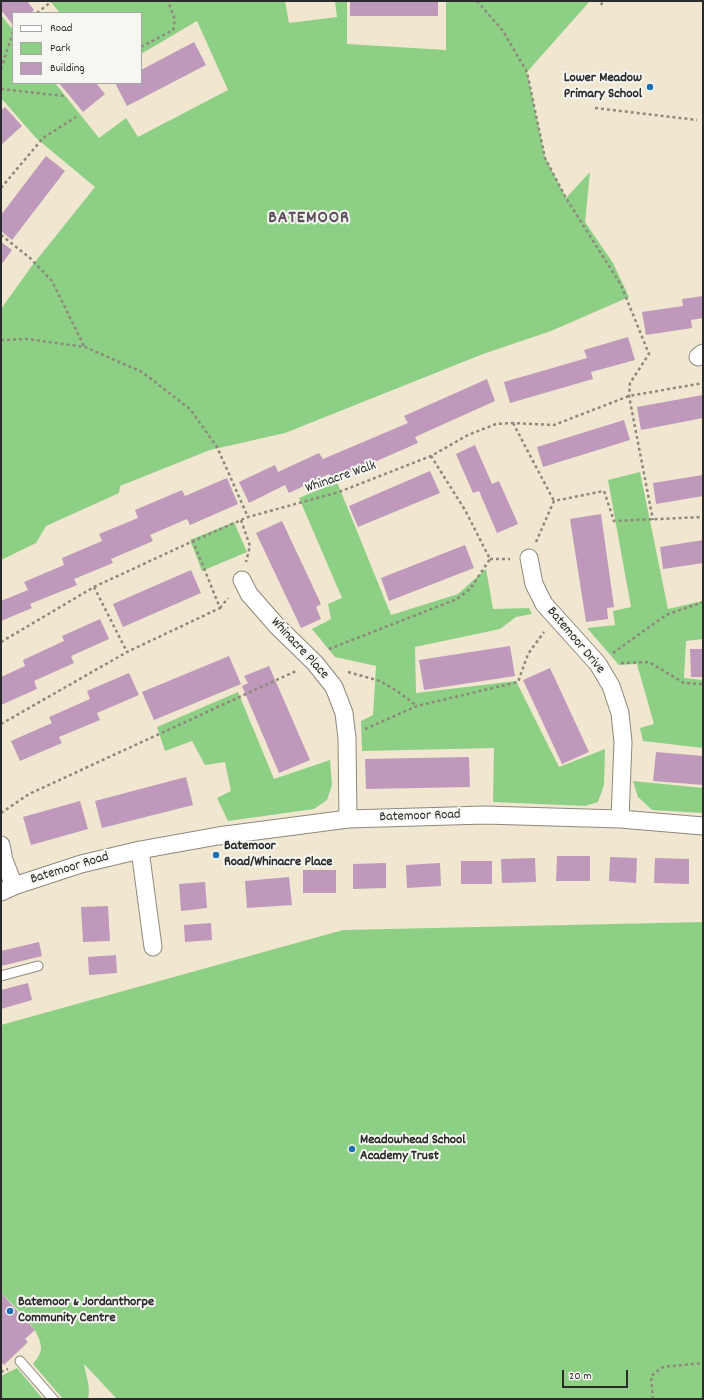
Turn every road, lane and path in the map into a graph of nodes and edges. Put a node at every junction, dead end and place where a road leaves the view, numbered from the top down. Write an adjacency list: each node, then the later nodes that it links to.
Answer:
1 (52, 1): 6 (path)
2 (168, 1): 8 (path)
3 (477, 1): 20 (path)
4 (603, 1): 5 (path)
5 (601, 5)
6 (38, 12)
7 (12, 35): 9 (path)
8 (142, 46)
9 (1, 69)
10 (1, 89): 11 (path)
11 (64, 96)
12 (594, 108): 14 (path)
13 (76, 117): 15 (path)
14 (697, 120)
15 (1, 188)
16 (1, 235): 18 (path)
17 (1, 340): 18 (path)
18 (85, 347): 24 (path)
19 (703, 383): 20 (path, Whinacre Walk)
20 (629, 396): 21 (path, Whinacre Walk); 25 (path)
21 (513, 423): 22 (path); 24 (path, Whinacre Walk)
22 (554, 502): 25 (path); 27 (path)
23 (703, 516): 25 (path)
24 (248, 517): 26 (path, Whinacre Walk)
25 (653, 520)
26 (193, 541): 29 (path, Whinacre Walk); 33 (path)
27 (529, 558): 31 (street, Batemoor Drive)
28 (242, 580): 39 (street, Whinacre Place)
29 (94, 587): 32 (path, Whinacre Walk); 33 (path)
30 (703, 602): 34 (path)
31 (558, 620): 34 (street, Batemoor Drive); 37 (path)
32 (1, 642)
33 (127, 652): 38 (path)
34 (598, 664): 36 (path); 41 (street, Batemoor Drive)
35 (344, 671): 37 (path)
36 (703, 684)
37 (417, 706): 39 (path)
38 (1, 724)
39 (347, 738): 40 (street, Whinacre Place)
40 (348, 819): 41 (street, Batemoor Road); 44 (street, Batemoor Road)
41 (620, 819): 42 (street, Batemoor Road)
42 (703, 826)
43 (1, 846): 45 (street)
44 (140, 850): 45 (street, Batemoor Road); 46 (street)
45 (8, 889)
46 (153, 947)
47 (38, 966): 48 (lane)
48 (1, 976)
49 (20, 1362): 51 (lane)
50 (703, 1363): 52 (path)
51 (53, 1399)
52 (652, 1399)

